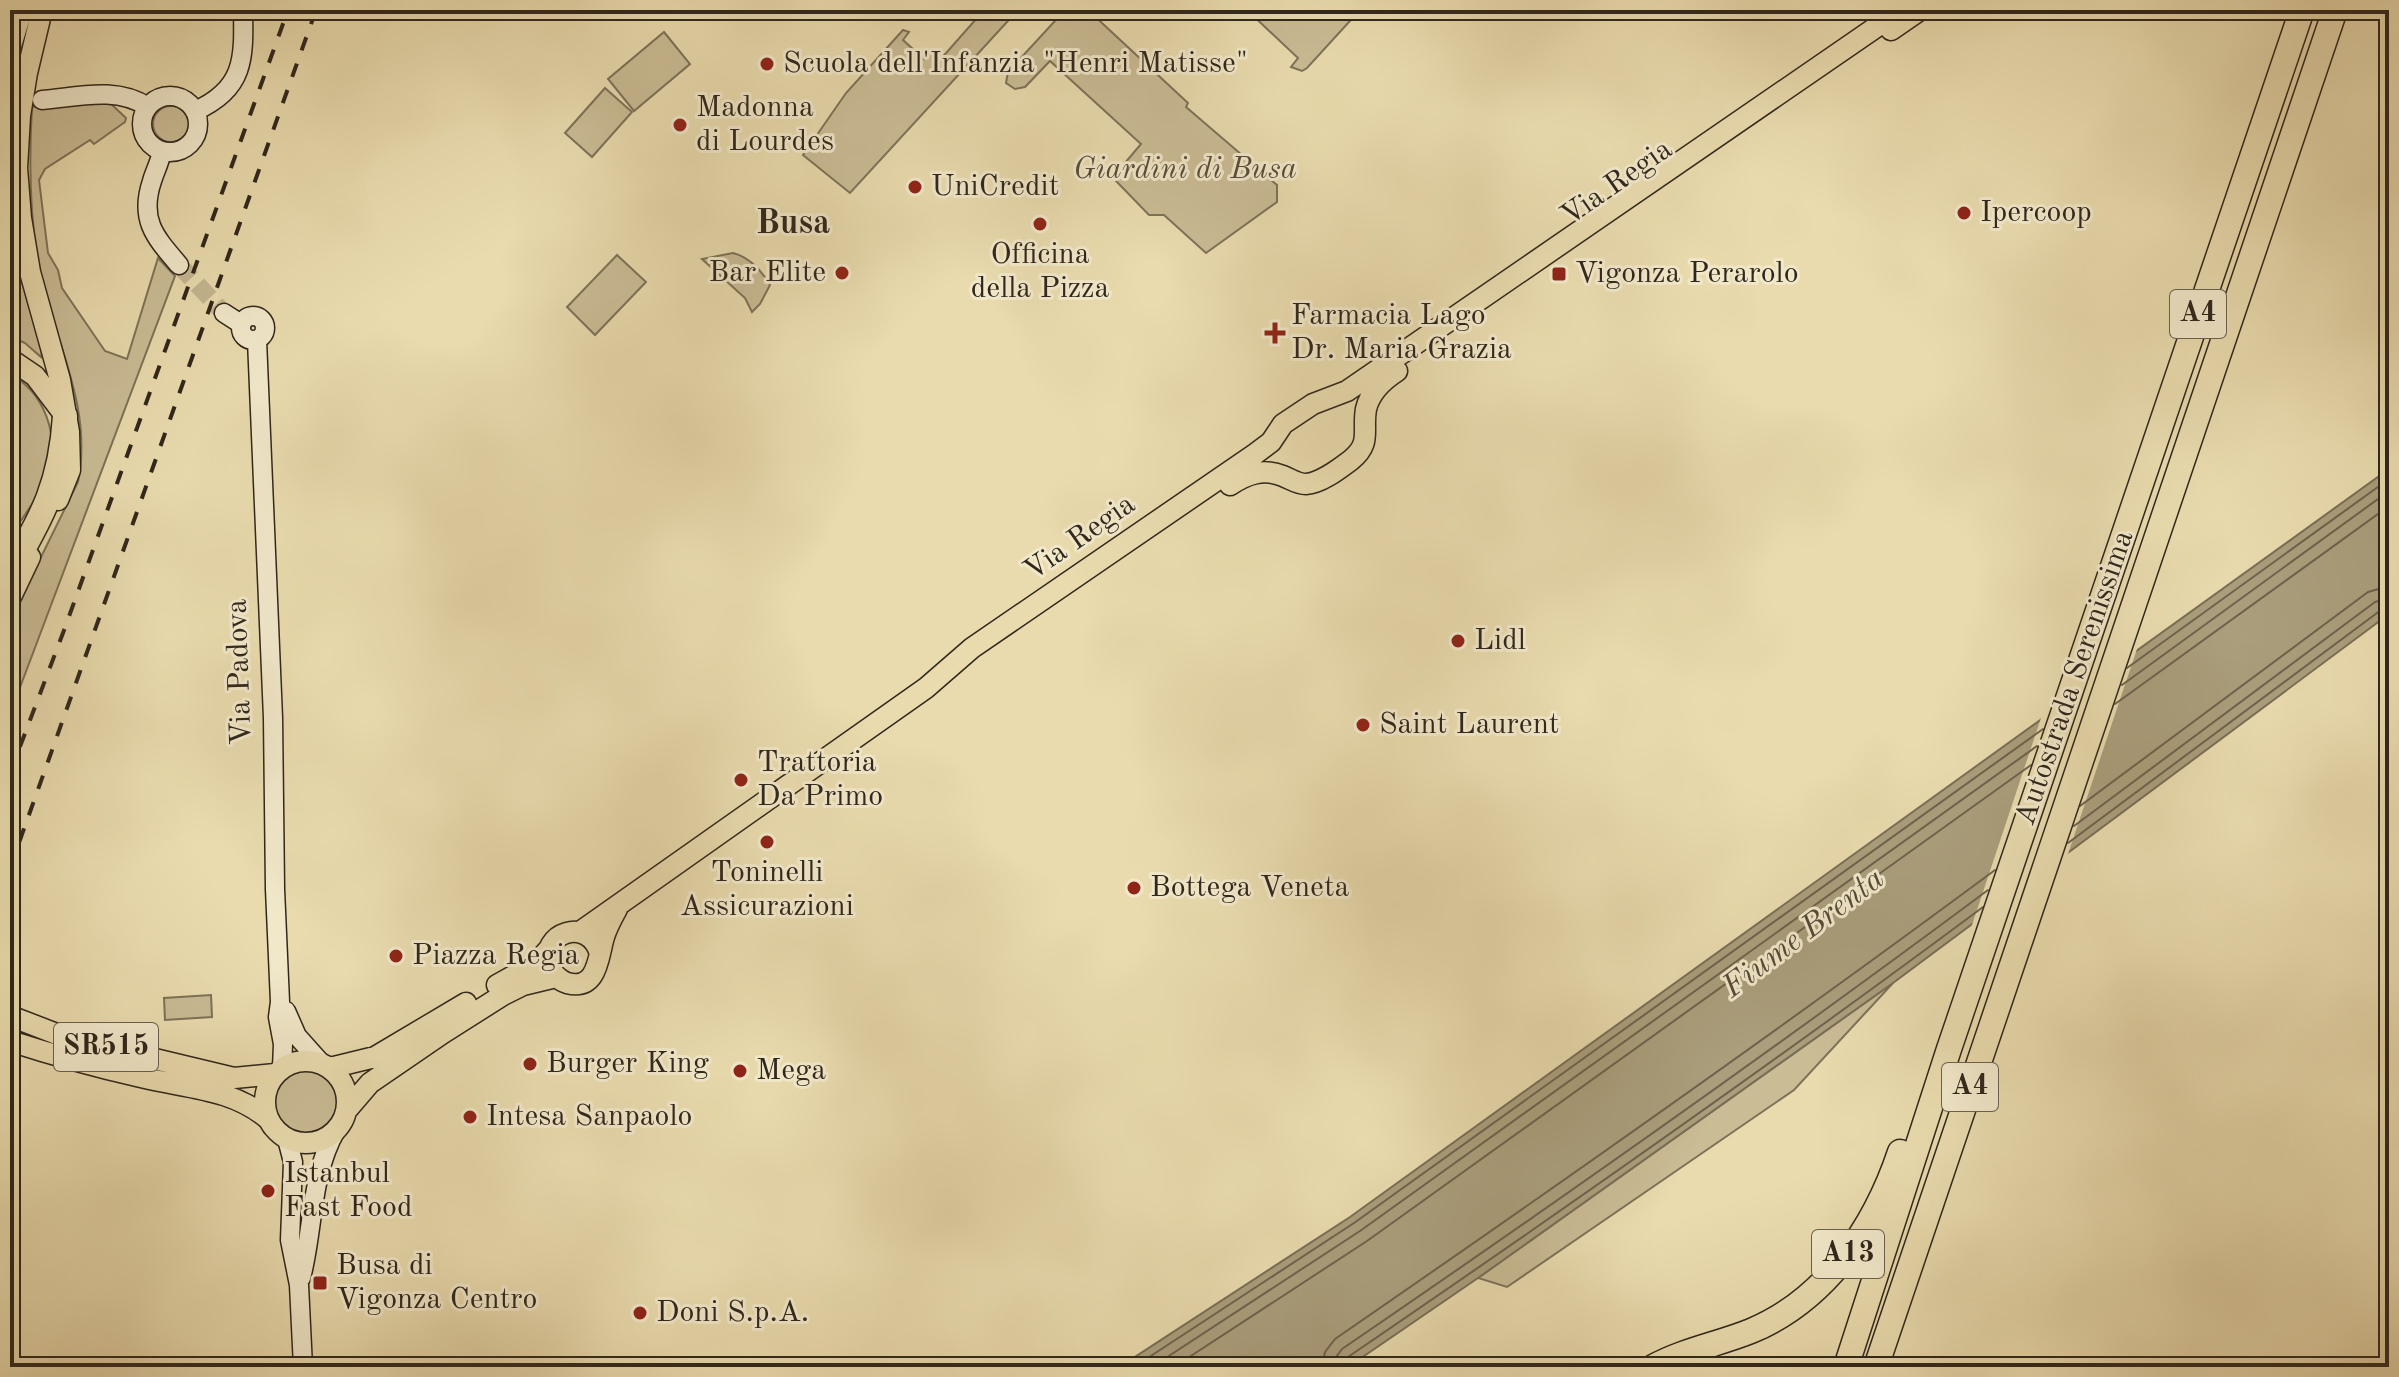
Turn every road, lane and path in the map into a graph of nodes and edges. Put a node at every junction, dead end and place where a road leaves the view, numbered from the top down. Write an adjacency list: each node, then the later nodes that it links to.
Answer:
1 (22, 10): 8 (main road)
2 (42, 10): 17 (main road)
3 (243, 10): 11 (street)
4 (1901, 10): 16 (main road, Via Regia)
5 (1920, 10): 18 (main road, Via Regia)
6 (2302, 10): 32 (highway, Autostrada Serenissima / A4)
7 (2335, 10): 39 (highway, Autostrada Serenissima / A4)
8 (10, 49)
9 (42, 100): 10 (street)
10 (148, 107): 11 (street); 12 (street)
11 (195, 111): 12 (street)
12 (162, 151): 13 (street)
13 (179, 265)
14 (224, 313): 29 (street, Via Padova)
15 (10, 359): 17 (main road)
16 (1337, 396): 18 (main road); 19 (main road, Via Regia)
17 (65, 416): 21 (highway); 22 (main road)
18 (1365, 418): 20 (main road, Via Regia)
19 (1271, 442): 20 (main road); 23 (main road, Via Regia)
20 (1283, 476): 23 (main road, Via Regia)
21 (10, 572)
22 (10, 599)
23 (926, 688): 24 (main road, Via Regia)
24 (619, 906): 25 (main road, Via Regia); 27 (main road)
25 (580, 932): 26 (main road); 27 (main road)
26 (549, 949): 28 (main road); 33 (main road)
27 (600, 954): 28 (main road)
28 (556, 977): 35 (main road)
29 (280, 1002): 33 (street, Via Padova); 34 (street, Via Padova)
30 (10, 1016): 34 (main road, SR515)
31 (10, 1041): 36 (main road, SR515)
32 (1949, 1049): 42 (highway, A13); 43 (highway, Autostrada Serenissima / A4)
33 (326, 1066): 34 (main road); 35 (main road, Via Padova)
34 (279, 1071): 36 (main road, Via Padova)
35 (346, 1111): 37 (main road)
36 (268, 1119): 38 (main road)
37 (336, 1130): 38 (main road); 40 (street)
38 (287, 1139): 40 (street)
39 (1927, 1214): 44 (highway, Autostrada Serenissima / A4); 45 (highway, A4)
40 (299, 1285): 41 (street)
41 (303, 1367)
42 (1653, 1367)
43 (1846, 1367)
44 (1876, 1367)
45 (1893, 1367)

